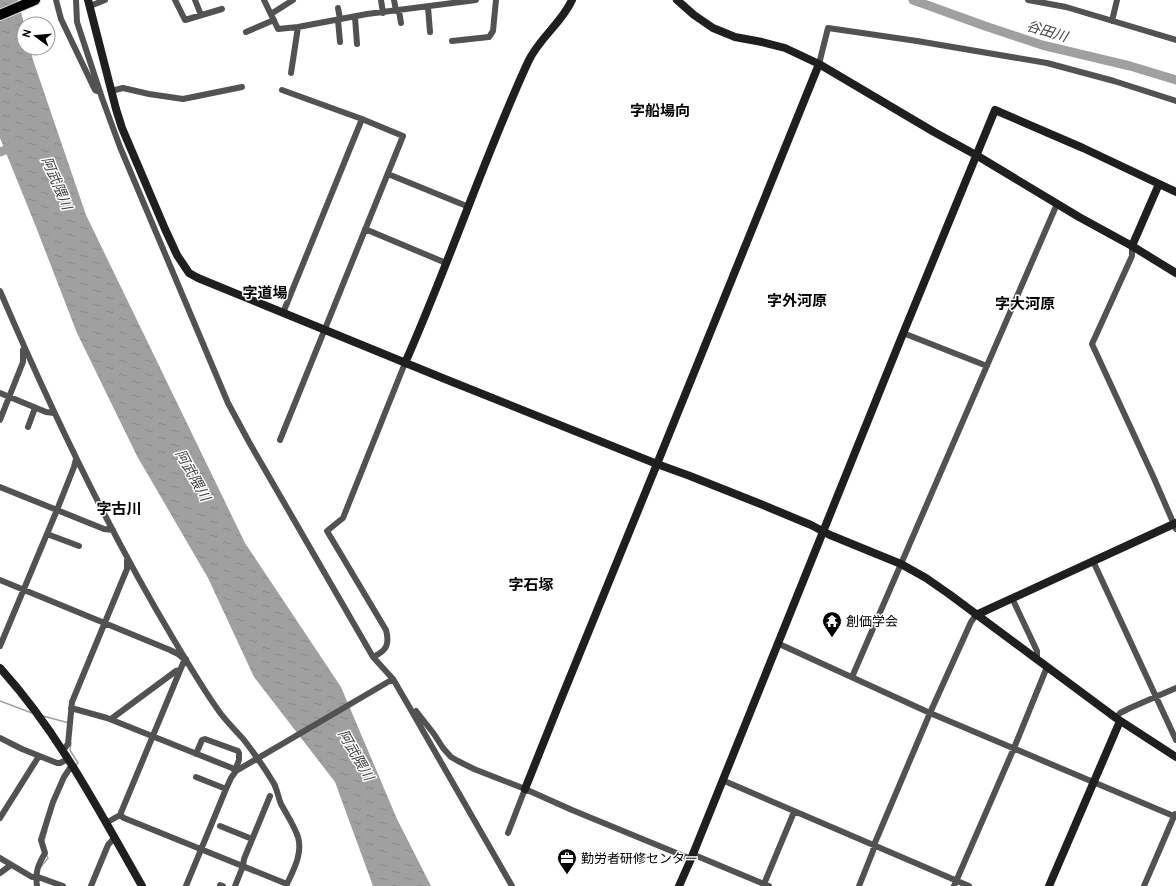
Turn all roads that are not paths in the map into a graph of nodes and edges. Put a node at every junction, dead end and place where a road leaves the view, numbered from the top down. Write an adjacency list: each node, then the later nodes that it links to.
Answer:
1 (35, 0): 25 (main road)
2 (56, 0): 44 (street)
3 (76, 0): 44 (street)
4 (105, 0): 19 (street)
5 (175, 0): 26 (street)
6 (195, 0): 26 (street)
7 (264, 0): 27 (street)
8 (293, 0): 27 (street)
9 (381, 0): 24 (street)
10 (394, 0): 23 (street)
11 (425, 0): 20 (street)
12 (476, 0): 18 (street)
13 (496, 0): 36 (street)
14 (572, 0): 52 (street)
15 (677, 0): 39 (street)
16 (1028, 0): 30 (street)
17 (1117, 0): 30 (street)
18 (454, 1): 20 (street)
19 (89, 3): 43 (street)
20 (427, 7): 23 (street); 34 (street)
21 (222, 8): 26 (street)
22 (338, 8): 29 (street)
23 (398, 11): 24 (street); 31 (street)
24 (383, 13): 28 (street)
25 (0, 15)
26 (201, 15)
27 (272, 17): 32 (street); 33 (street)
28 (354, 17): 29 (street); 38 (street)
29 (339, 19): 32 (street); 37 (street)
30 (1112, 21): 35 (street)
31 (401, 23)
32 (298, 27): 40 (street)
33 (246, 32)
34 (430, 32)
35 (1176, 40)
36 (452, 41)
37 (340, 42)
38 (357, 44)
39 (819, 64): 45 (street); 47 (street); 74 (street)
40 (292, 73)
41 (242, 87): 43 (street)
42 (282, 90): 46 (street)
43 (111, 91): 60 (street)
44 (100, 93): 92 (street)
45 (1176, 101)
46 (362, 119): 48 (street); 60 (street)
47 (976, 156): 49 (street); 51 (street); 62 (street)
48 (388, 174): 52 (street); 53 (street)
49 (1159, 184): 50 (street); 54 (street)
50 (1176, 192)
51 (1057, 204): 54 (street); 65 (street)
52 (469, 207): 55 (street)
53 (365, 229): 55 (street); 61 (street)
54 (1132, 246): 56 (street); 77 (street)
55 (446, 262): 64 (street)
56 (1176, 272)
57 (0, 291): 59 (street)
58 (0, 302): 59 (street)
59 (6, 306): 63 (street)
60 (283, 313): 61 (street)
61 (325, 330): 64 (street); 72 (street)
62 (903, 333): 65 (street); 79 (street)
63 (23, 344): 67 (street); 69 (street)
64 (405, 363): 74 (street); 92 (street)
65 (987, 366): 84 (street)
66 (0, 393): 67 (street)
67 (10, 397): 68 (street); 70 (street)
68 (35, 408): 69 (street); 71 (street)
69 (54, 413): 73 (street)
70 (0, 420)
71 (28, 427)
72 (280, 440)
73 (76, 459): 76 (street); 78 (street)
74 (657, 464): 79 (street); 122 (street)
75 (0, 486): 76 (street)
76 (57, 510): 78 (street); 80 (street)
77 (1175, 525): 83 (street)
78 (112, 530): 82 (street)
79 (822, 531): 84 (street); 90 (street)
80 (47, 534): 81 (street); 86 (street)
81 (79, 546)
82 (127, 558): 89 (street); 93 (street)
83 (1093, 561): 87 (street); 101 (street)
84 (901, 564): 88 (street); 98 (street)
85 (0, 580): 86 (street)
86 (24, 590): 89 (street); 91 (street)
87 (1012, 598): 88 (street); 94 (street)
88 (976, 614): 94 (street); 104 (street)
89 (104, 623): 93 (street); 103 (street)
90 (777, 643): 98 (street); 119 (street)
91 (0, 646)
92 (373, 657): 99 (street)
93 (186, 659): 97 (street); 115 (street)
94 (1037, 660): 95 (street)
95 (1047, 667): 106 (street); 110 (street)
96 (0, 668): 111 (street)
97 (180, 670): 105 (street); 107 (street)
98 (852, 677): 104 (street)
99 (391, 681): 102 (street); 115 (street)
100 (1176, 688): 101 (street)
101 (1156, 697): 106 (street); 109 (street)
102 (408, 703): 122 (street); 150 (street)
103 (71, 708): 105 (street); 111 (street)
104 (930, 713): 110 (street); 133 (street)
105 (111, 719): 107 (street)
106 (1118, 719): 114 (street); 120 (street)
107 (153, 736): 112 (street); 125 (street)
108 (0, 738): 113 (street)
109 (1176, 740)
110 (1014, 748): 120 (street); 141 (street)
111 (63, 750): 116 (street)
112 (196, 754): 117 (street); 117 (street)
113 (39, 756): 116 (street); 127 (street)
114 (1176, 757)
115 (258, 758): 117 (street); 142 (street)
116 (70, 762): 128 (street); 140 (street)
117 (235, 770): 121 (street)
118 (196, 777): 121 (street)
119 (722, 780): 124 (street); 135 (street)
120 (1093, 782): 126 (street); 154 (street)
121 (226, 789): 134 (street)
122 (525, 789): 130 (street); 135 (street)
123 (270, 796): 132 (street)
124 (794, 812): 133 (street); 143 (street)
125 (120, 815): 128 (street); 134 (street)
126 (1176, 815): 155 (street)
127 (0, 818)
128 (106, 823): 131 (street)
129 (220, 826): 132 (street)
130 (508, 833)
131 (114, 837): 146 (street); 147 (street)
132 (252, 839): 138 (street)
133 (874, 845): 141 (street); 152 (street)
134 (201, 850): 138 (street); 148 (street)
135 (692, 857): 143 (street); 151 (street)
136 (0, 858): 137 (street)
137 (11, 865): 139 (street); 140 (street)
138 (243, 866): 142 (street); 149 (street)
139 (0, 873)
140 (36, 877): 144 (street); 145 (street)
141 (955, 883): 153 (street)
142 (287, 885)
143 (767, 885)
144 (38, 886)
145 (64, 886)
146 (91, 886)
147 (142, 886)
148 (186, 886)
149 (235, 886)
150 (512, 886)
151 (679, 886)
152 (859, 886)
153 (969, 886)
154 (1049, 886)
155 (1144, 886)

